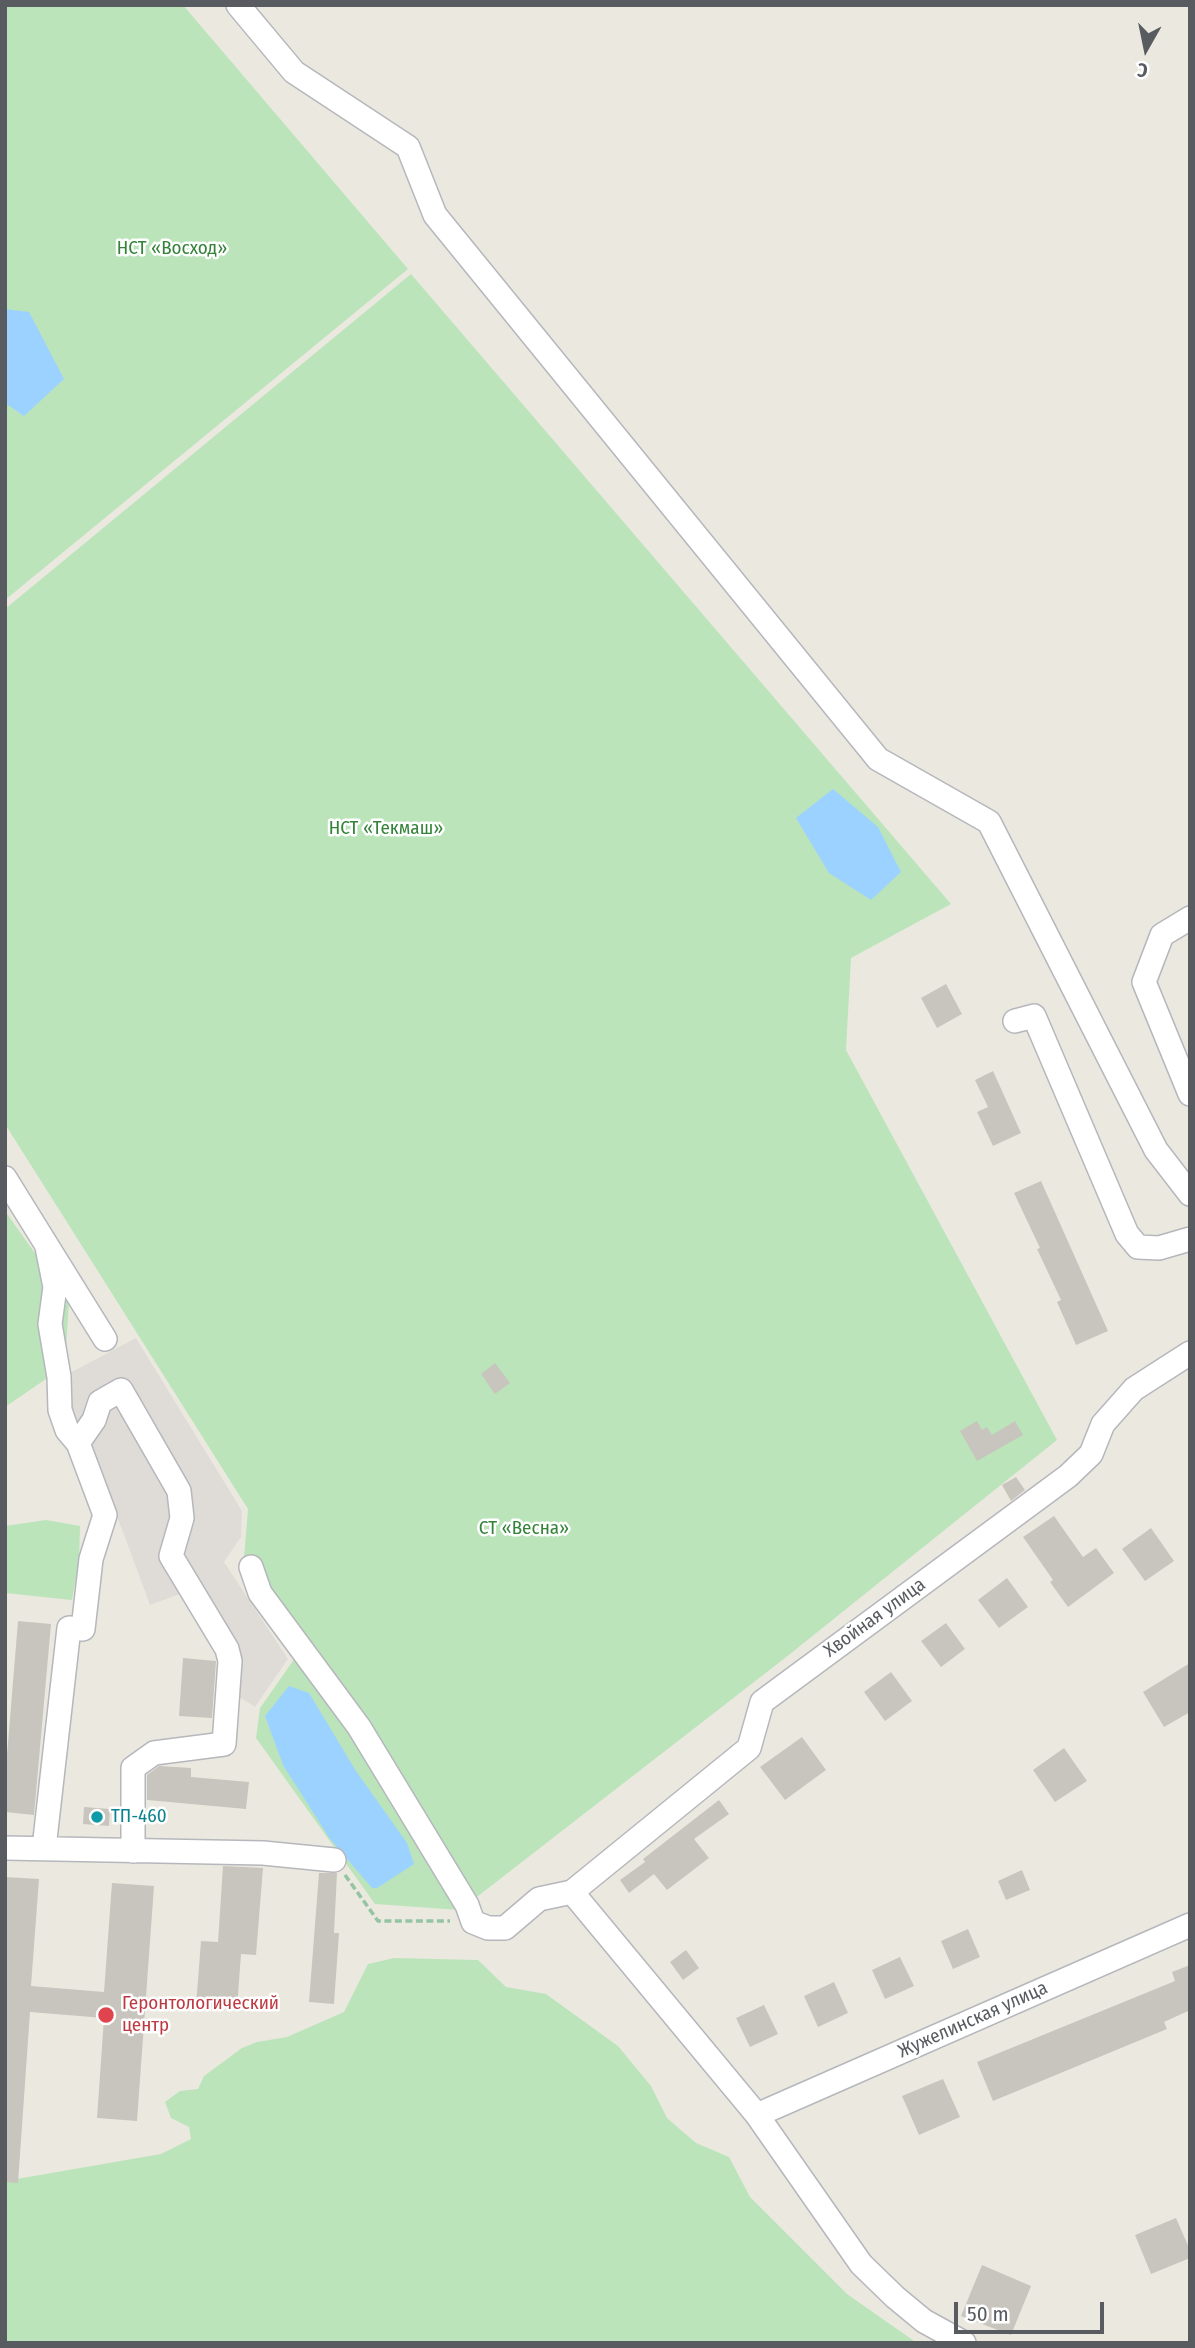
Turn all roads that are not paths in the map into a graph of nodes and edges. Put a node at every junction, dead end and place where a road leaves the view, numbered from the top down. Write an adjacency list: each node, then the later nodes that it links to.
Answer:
1 (238, 5): 6 (street)
2 (1190, 918): 4 (street)
3 (1016, 1021): 7 (street)
4 (1190, 1094)
5 (5, 1178): 8 (street)
6 (1190, 1194)
7 (1190, 1239)
8 (47, 1247): 9 (street); 11 (street)
9 (105, 1339)
10 (1190, 1353): 17 (street, Хвойная улица)
11 (78, 1443): 14 (street); 15 (street)
12 (251, 1567): 17 (street)
13 (5, 1848): 14 (street)
14 (44, 1849): 15 (street)
15 (133, 1851): 16 (street)
16 (334, 1860)
17 (572, 1892): 19 (street)
18 (1190, 1925): 19 (street, Жужелинская улица)
19 (757, 2115): 20 (street)
20 (964, 2343)

